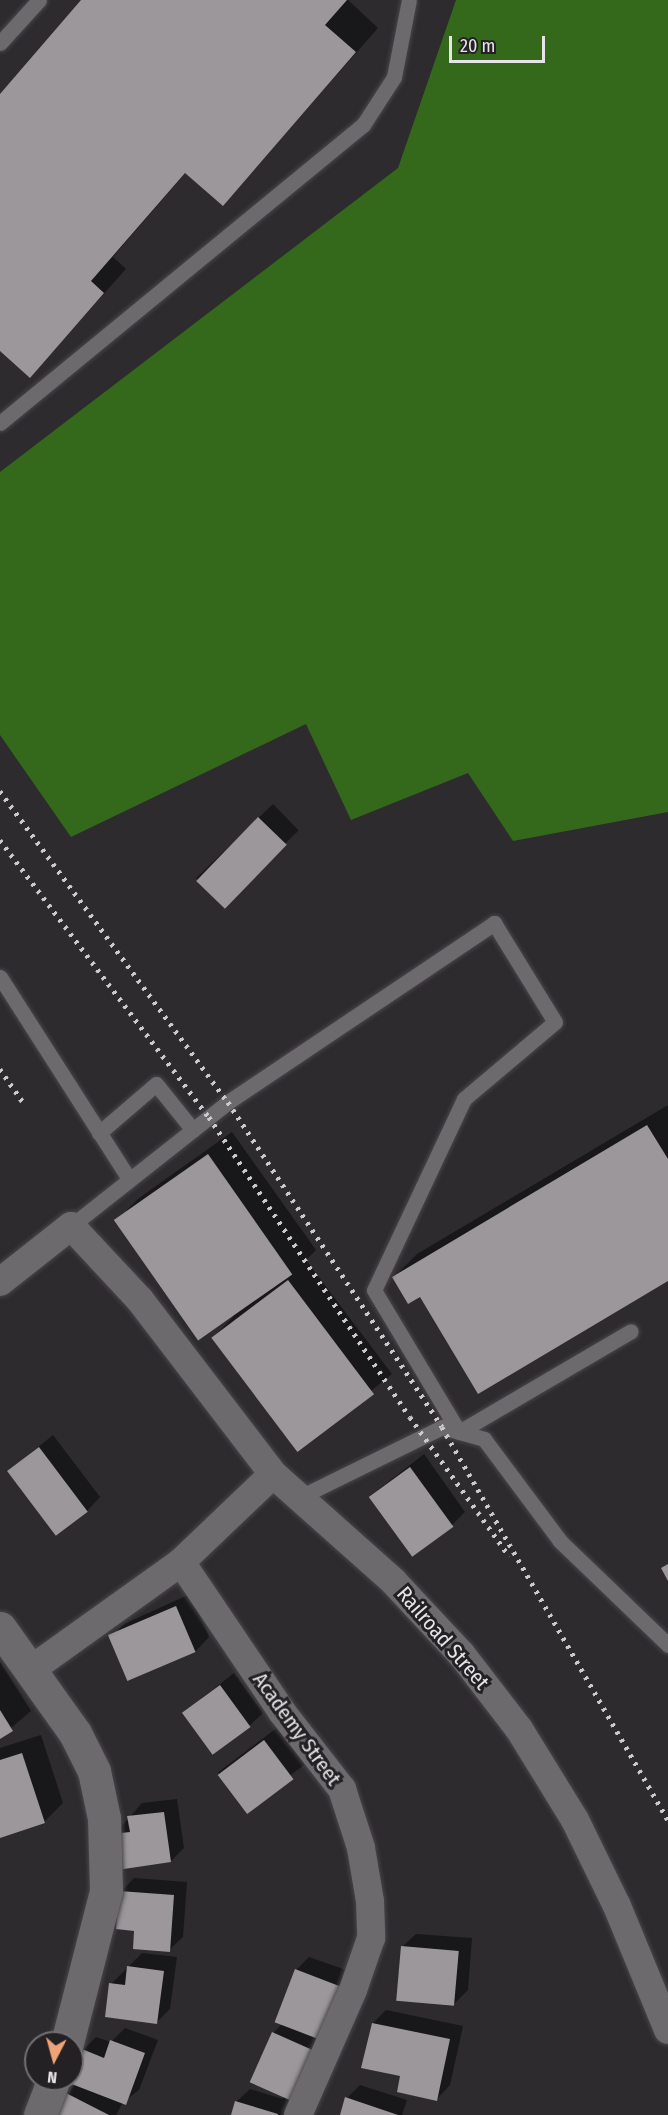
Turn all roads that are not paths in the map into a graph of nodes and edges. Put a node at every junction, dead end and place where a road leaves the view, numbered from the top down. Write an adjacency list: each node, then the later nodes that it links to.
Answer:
1 (39, 0): 3 (lane)
2 (409, 0): 4 (lane)
3 (0, 43)
4 (0, 423)
5 (0, 977): 7 (lane)
6 (193, 1130): 7 (lane); 8 (lane); 12 (lane)
7 (99, 1133): 8 (lane)
8 (129, 1179): 9 (lane)
9 (71, 1226): 10 (street); 13 (street, Railroad Street)
10 (0, 1282)
11 (631, 1331): 12 (lane)
12 (459, 1432): 14 (lane); 17 (lane)
13 (273, 1474): 14 (street, Railroad Street); 15 (street)
14 (300, 1497): 20 (street, Railroad Street)
15 (181, 1562): 18 (street); 23 (street, Academy Street)
16 (0, 1628): 18 (street)
17 (668, 1645)
18 (29, 1671): 19 (street)
19 (70, 2031)
20 (668, 2031)
21 (49, 2091): 22 (street)
22 (40, 2115)
23 (298, 2115)

